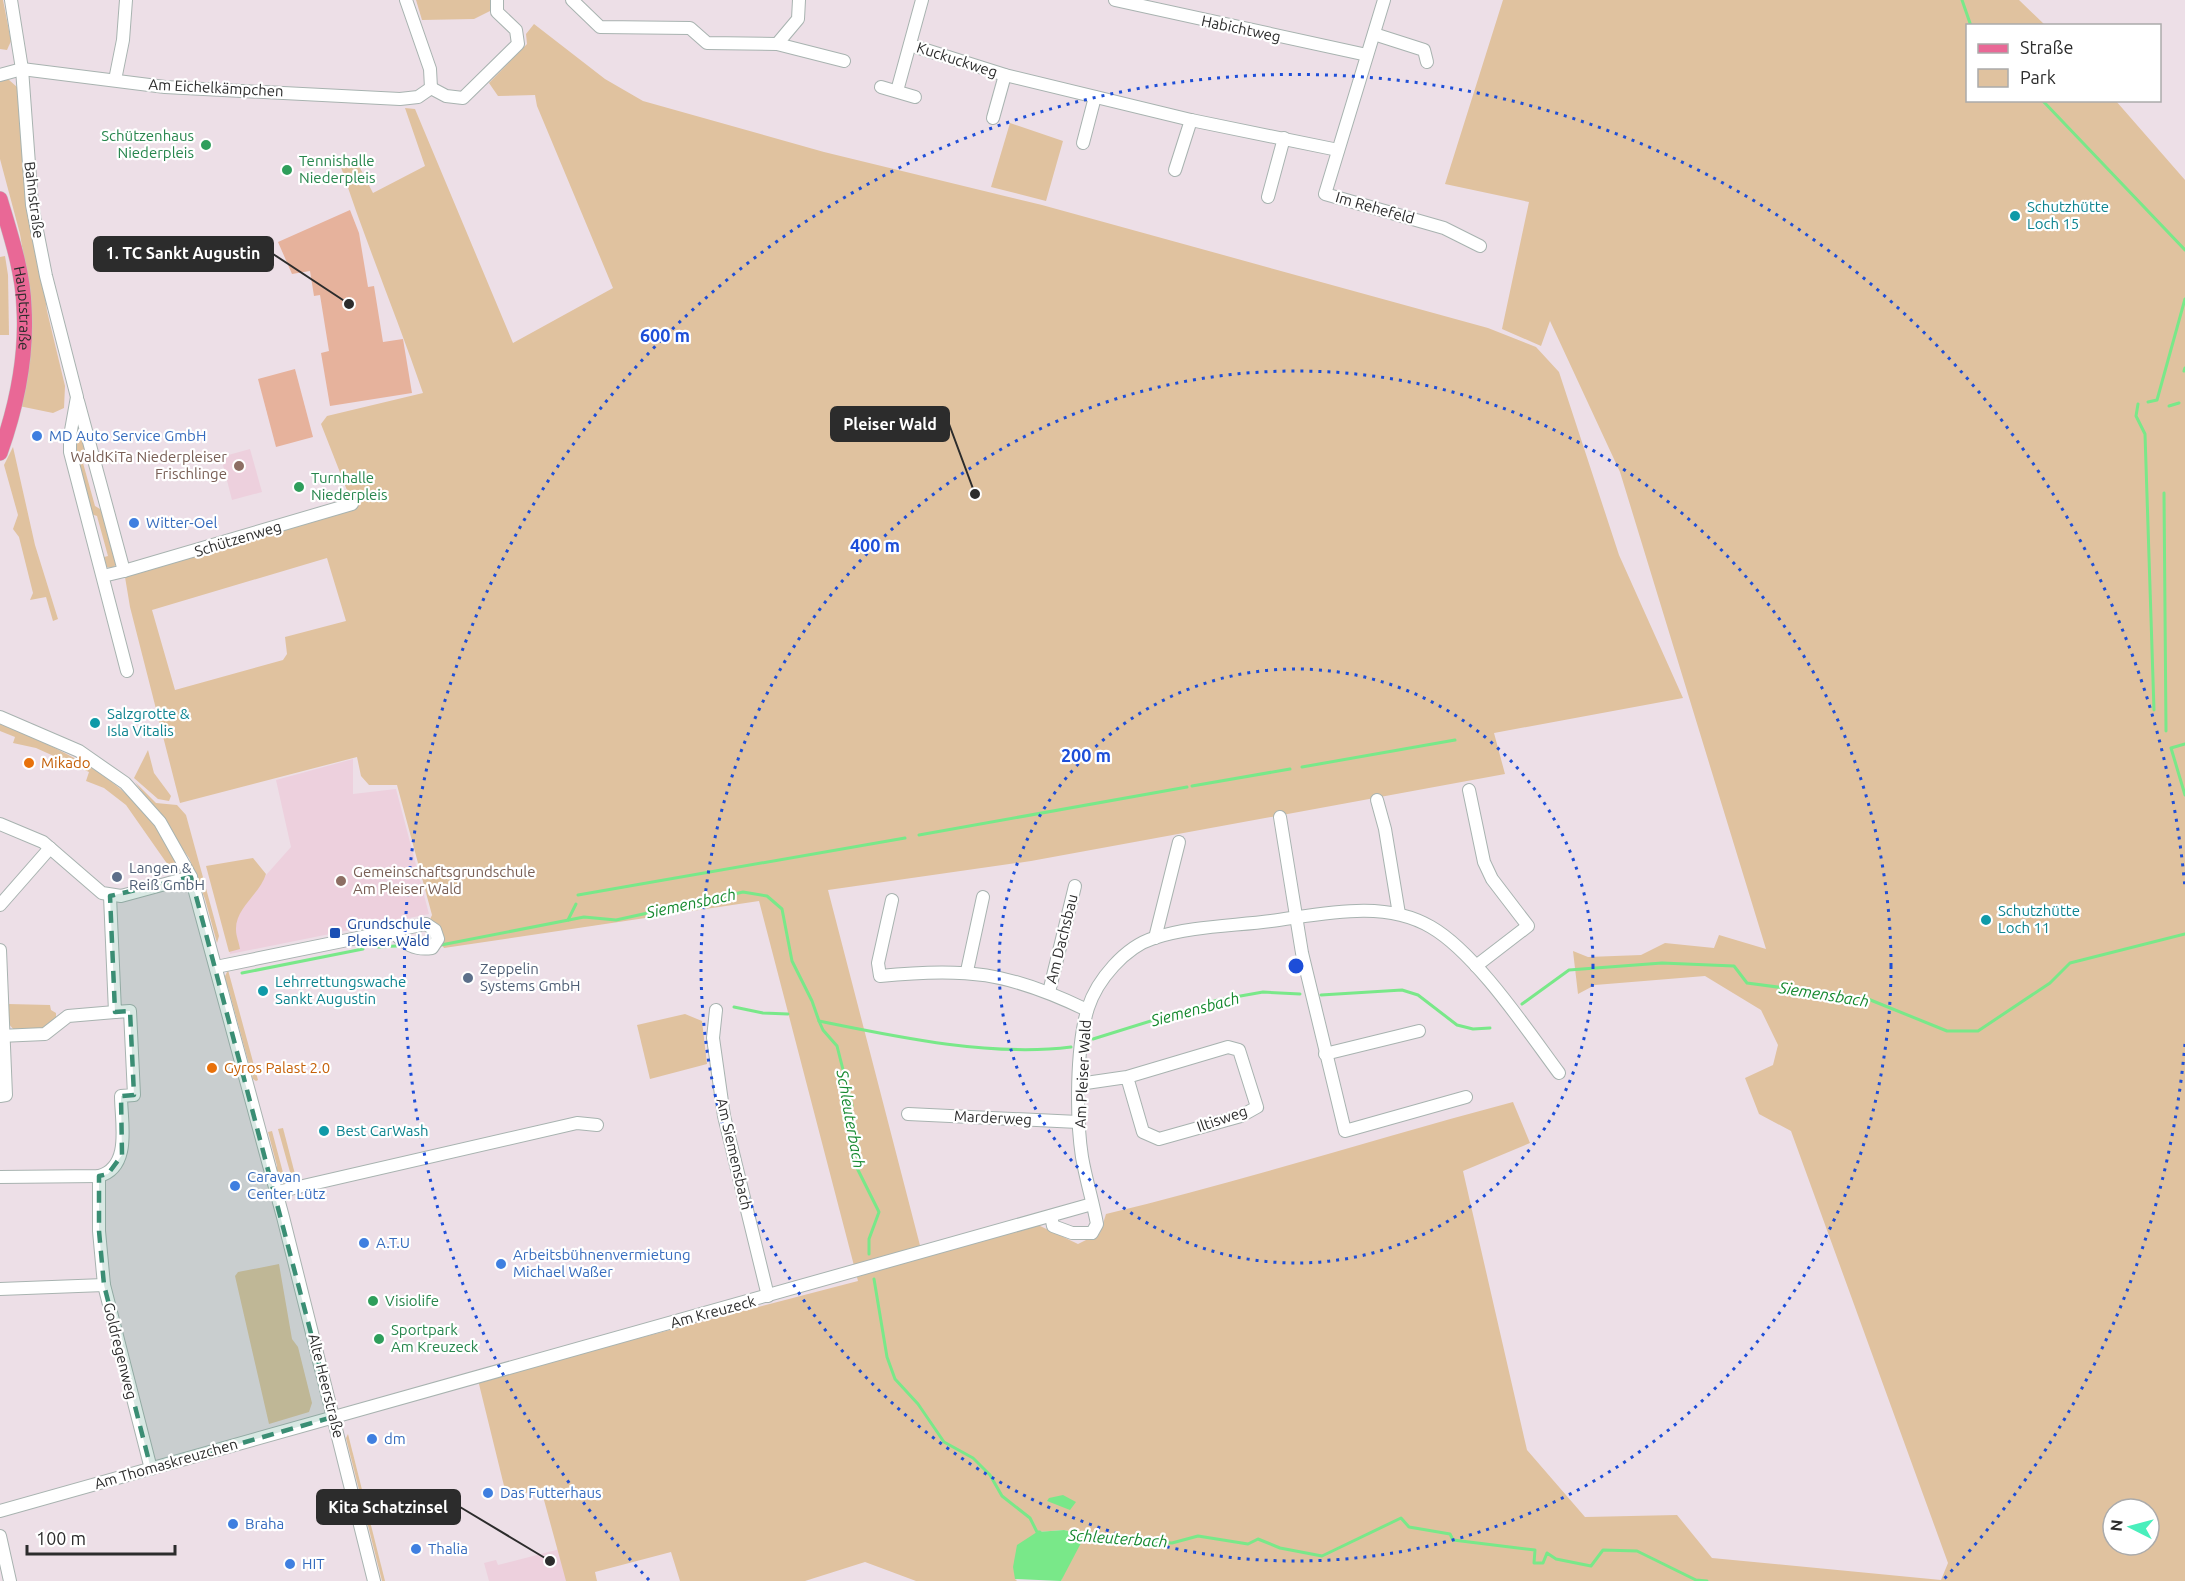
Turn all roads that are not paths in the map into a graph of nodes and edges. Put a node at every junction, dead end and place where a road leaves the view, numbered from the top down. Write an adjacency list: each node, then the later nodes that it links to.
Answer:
1 (11, 0): 16 (street, Bahnstraße)
2 (126, 0): 19 (street)
3 (406, 0): 21 (street)
4 (497, 0): 21 (street)
5 (572, 0): 12 (street)
6 (799, 0): 12 (street)
7 (922, 0): 11 (street)
8 (1115, 0): 13 (street, Habichtweg)
9 (1383, 0): 10 (street, Im Rehefeld)
10 (1374, 34): 13 (street, Im Rehefeld); 15 (street)
11 (910, 40): 18 (street, Kuckuckweg); 22 (street, Kuckuckweg)
12 (777, 44): 14 (street)
13 (1367, 55): 29 (street, Im Rehefeld)
14 (844, 61)
15 (1427, 62)
16 (22, 69): 17 (street, Am Eichelkämpchen); 19 (street, Am Eichelkämpchen); 34 (street, Bahnstraße)
17 (0, 75)
18 (1005, 75): 24 (street, Kuckuckweg); 25 (street, Kuckuckweg)
19 (115, 80): 21 (street, Am Eichelkämpchen)
20 (881, 87): 22 (street)
21 (431, 88)
22 (897, 91): 23 (street)
23 (915, 97)
24 (1095, 97): 26 (street, Kuckuckweg); 28 (street)
25 (993, 118)
26 (1191, 120): 27 (street, Kuckuckweg); 30 (street)
27 (1284, 138): 29 (street, Kuckuckweg); 31 (street)
28 (1083, 143)
29 (1338, 150): 33 (street, Im Rehefeld)
30 (1175, 170)
31 (1269, 197)
32 (0, 199): 35 (main road, Hauptstraße)
33 (1480, 246)
34 (77, 397): 37 (street, Bahnstraße); 38 (street, Bahnstraße)
35 (0, 453)
36 (352, 504): 37 (street, Schützenweg)
37 (124, 571): 38 (street)
38 (103, 576): 39 (street, Bahnstraße)
39 (127, 671)
40 (0, 717): 47 (street, Alte Heerstraße)
41 (1469, 790): 58 (street)
42 (1377, 800): 53 (street)
43 (1280, 817): 54 (street)
44 (0, 824): 46 (street)
45 (1179, 842): 56 (street)
46 (50, 848): 49 (street); 52 (street)
47 (191, 877): 49 (street); 59 (street, Alte Heerstraße)
48 (1075, 886): 61 (street, Am Dachsbau)
49 (110, 896): 64 (street)
50 (983, 897): 60 (street)
51 (892, 900): 60 (street, Am Dachsbau)
52 (0, 905)
53 (1399, 914): 54 (street, Am Pleiser Wald); 58 (street, Am Pleiser Wald)
54 (1297, 917): 56 (street, Am Pleiser Wald); 67 (street)
55 (390, 930): 59 (street)
56 (1155, 938): 63 (street, Am Pleiser Wald)
57 (0, 950): 66 (street)
58 (1476, 966): 68 (street, Am Pleiser Wald)
59 (216, 967): 78 (street, Alte Heerstraße)
60 (967, 972): 61 (street, Am Dachsbau)
61 (1049, 992): 63 (street, Am Dachsbau)
62 (716, 1010): 83 (street, Am Siemensbach)
63 (1087, 1010): 70 (street, Am Pleiser Wald)
64 (115, 1012): 66 (street); 76 (street)
65 (1419, 1031): 67 (street)
66 (2, 1036): 71 (street)
67 (1325, 1054): 72 (street)
68 (1559, 1073)
69 (1127, 1077): 69 (street, Iltisweg); 70 (street, Iltisweg)
70 (1079, 1084): 74 (street, Am Pleiser Wald)
71 (0, 1096)
72 (1466, 1097)
73 (908, 1114): 74 (street, Marderweg)
74 (1078, 1122): 79 (street, Am Pleiser Wald)
75 (597, 1125): 78 (street)
76 (99, 1176): 77 (street); 81 (street, Goldregenweg)
77 (0, 1178)
78 (277, 1192): 84 (street, Alte Heerstraße)
79 (1092, 1204): 80 (street, Am Kreuzeck); 80 (street, Am Pleiser Wald)
80 (1051, 1216): 83 (street, Am Kreuzeck)
81 (104, 1285): 82 (street); 85 (street, Goldregenweg)
82 (0, 1289)
83 (768, 1296): 84 (street, Am Kreuzeck)
84 (333, 1417): 85 (street, Am Thomaskreuzchen); 89 (street, Alte Heerstraße)
85 (151, 1469): 86 (street, Am Thomaskreuzchen)
86 (0, 1512)
87 (0, 1536): 88 (street)
88 (10, 1581)
89 (374, 1581)

